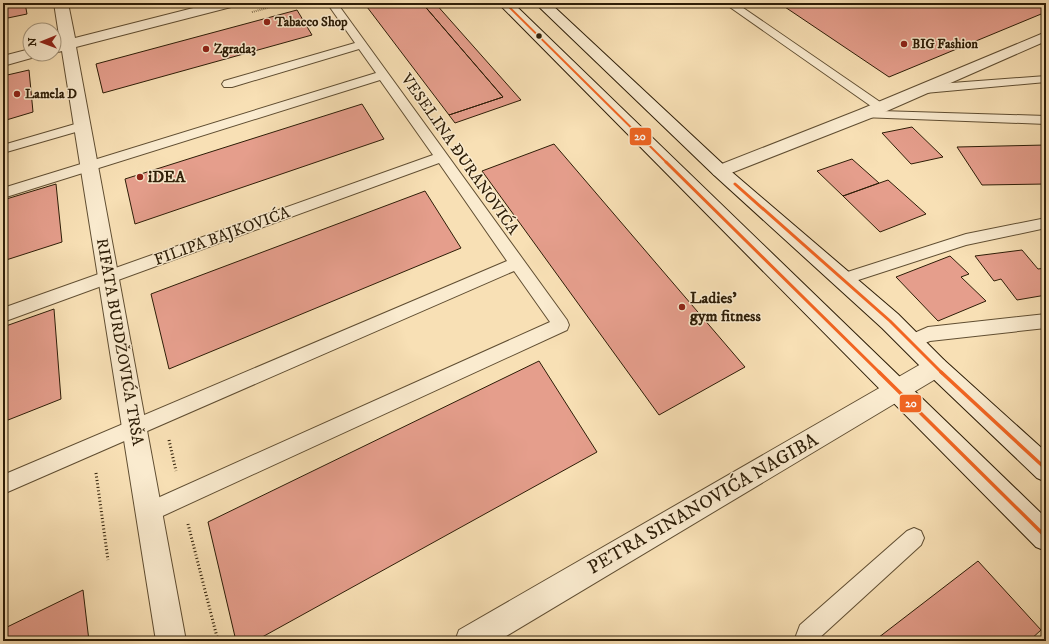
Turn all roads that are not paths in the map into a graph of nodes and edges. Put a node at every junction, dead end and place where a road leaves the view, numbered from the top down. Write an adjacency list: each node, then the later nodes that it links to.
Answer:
1 (61, 3): 7 (street, RIFATA BURDŽOVIĆA TRŠA)
2 (230, 3): 10 (street)
3 (332, 3): 9 (lane, VESELINA ĐURANOVIĆA)
4 (505, 3): 34 (street)
5 (542, 3): 24 (street)
6 (729, 3): 18 (lane)
7 (61, 22)
8 (1046, 36): 17 (street)
9 (361, 45): 14 (lane, VESELINA ĐURANOVIĆA); 16 (lane)
10 (62, 46)
11 (62, 50): 20 (street, RIFATA BURDŽOVIĆA TRŠA)
12 (22, 56): 13 (street)
13 (3, 61)
14 (383, 75): 22 (lane, VESELINA ĐURANOVIĆA); 23 (lane)
15 (1046, 79): 17 (lane)
16 (228, 84)
17 (925, 89): 18 (street)
18 (872, 111): 19 (lane); 24 (street)
19 (1046, 120)
20 (82, 126): 21 (lane); 23 (street, RIFATA BURDŽOVIĆA TRŠA)
21 (3, 148)
22 (441, 157): 27 (lane, VESELINA ĐURANOVIĆA); 28 (lane, FILIPA BAJKOVIĆA)
23 (88, 167): 25 (lane); 28 (street, RIFATA BURDŽOVIĆA TRŠA)
24 (720, 171): 29 (street)
25 (3, 193)
26 (1046, 223): 29 (lane)
27 (517, 262): 35 (lane); 38 (lane, VESELINA ĐURANOVIĆA)
28 (108, 276): 30 (lane, FILIPA BAJKOVIĆA); 35 (street, RIFATA BURDŽOVIĆA TRŠA)
29 (843, 279): 32 (street)
30 (3, 315)
31 (1046, 321): 32 (lane)
32 (911, 342): 33 (street)
33 (936, 367): 34 (street, PETRA SINANOVIĆA NAGIBA); 36 (street)
34 (897, 390): 39 (street); 42 (street, PETRA SINANOVIĆA NAGIBA)
35 (136, 428): 37 (lane); 38 (street, RIFATA BURDŽOVIĆA TRŠA)
36 (1046, 469)
37 (3, 485)
38 (149, 512): 41 (street, RIFATA BURDŽOVIĆA TRŠA)
39 (1046, 537)
40 (914, 538): 43 (lane)
41 (171, 641)
42 (470, 641)
43 (806, 641)

